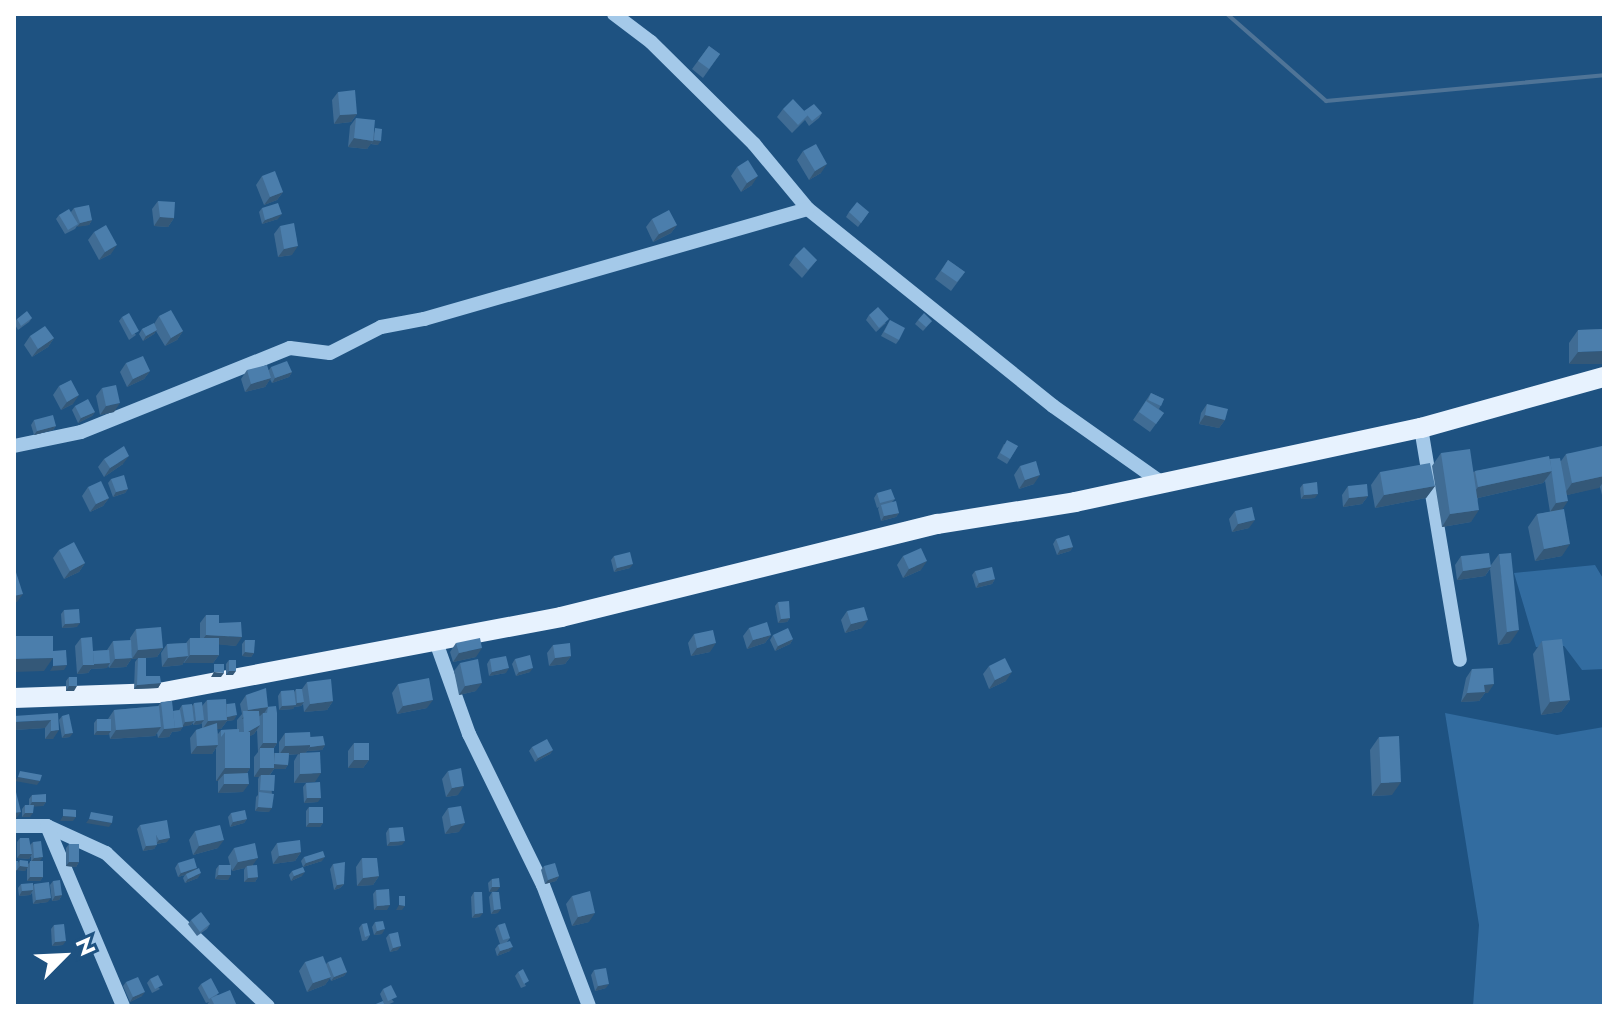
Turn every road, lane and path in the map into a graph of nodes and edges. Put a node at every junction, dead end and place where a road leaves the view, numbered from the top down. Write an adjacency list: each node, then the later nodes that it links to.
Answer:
1 (614, 14): 2 (street)
2 (808, 209): 5 (street); 6 (street)
3 (1604, 377): 4 (main road)
4 (1421, 428): 6 (main road); 8 (street)
5 (14, 446)
6 (1162, 483): 7 (main road)
7 (436, 642): 9 (main road); 14 (street)
8 (1460, 660)
9 (14, 698)
10 (14, 826): 11 (street)
11 (47, 826): 12 (street); 13 (street)
12 (123, 1006)
13 (268, 1006)
14 (589, 1006)

